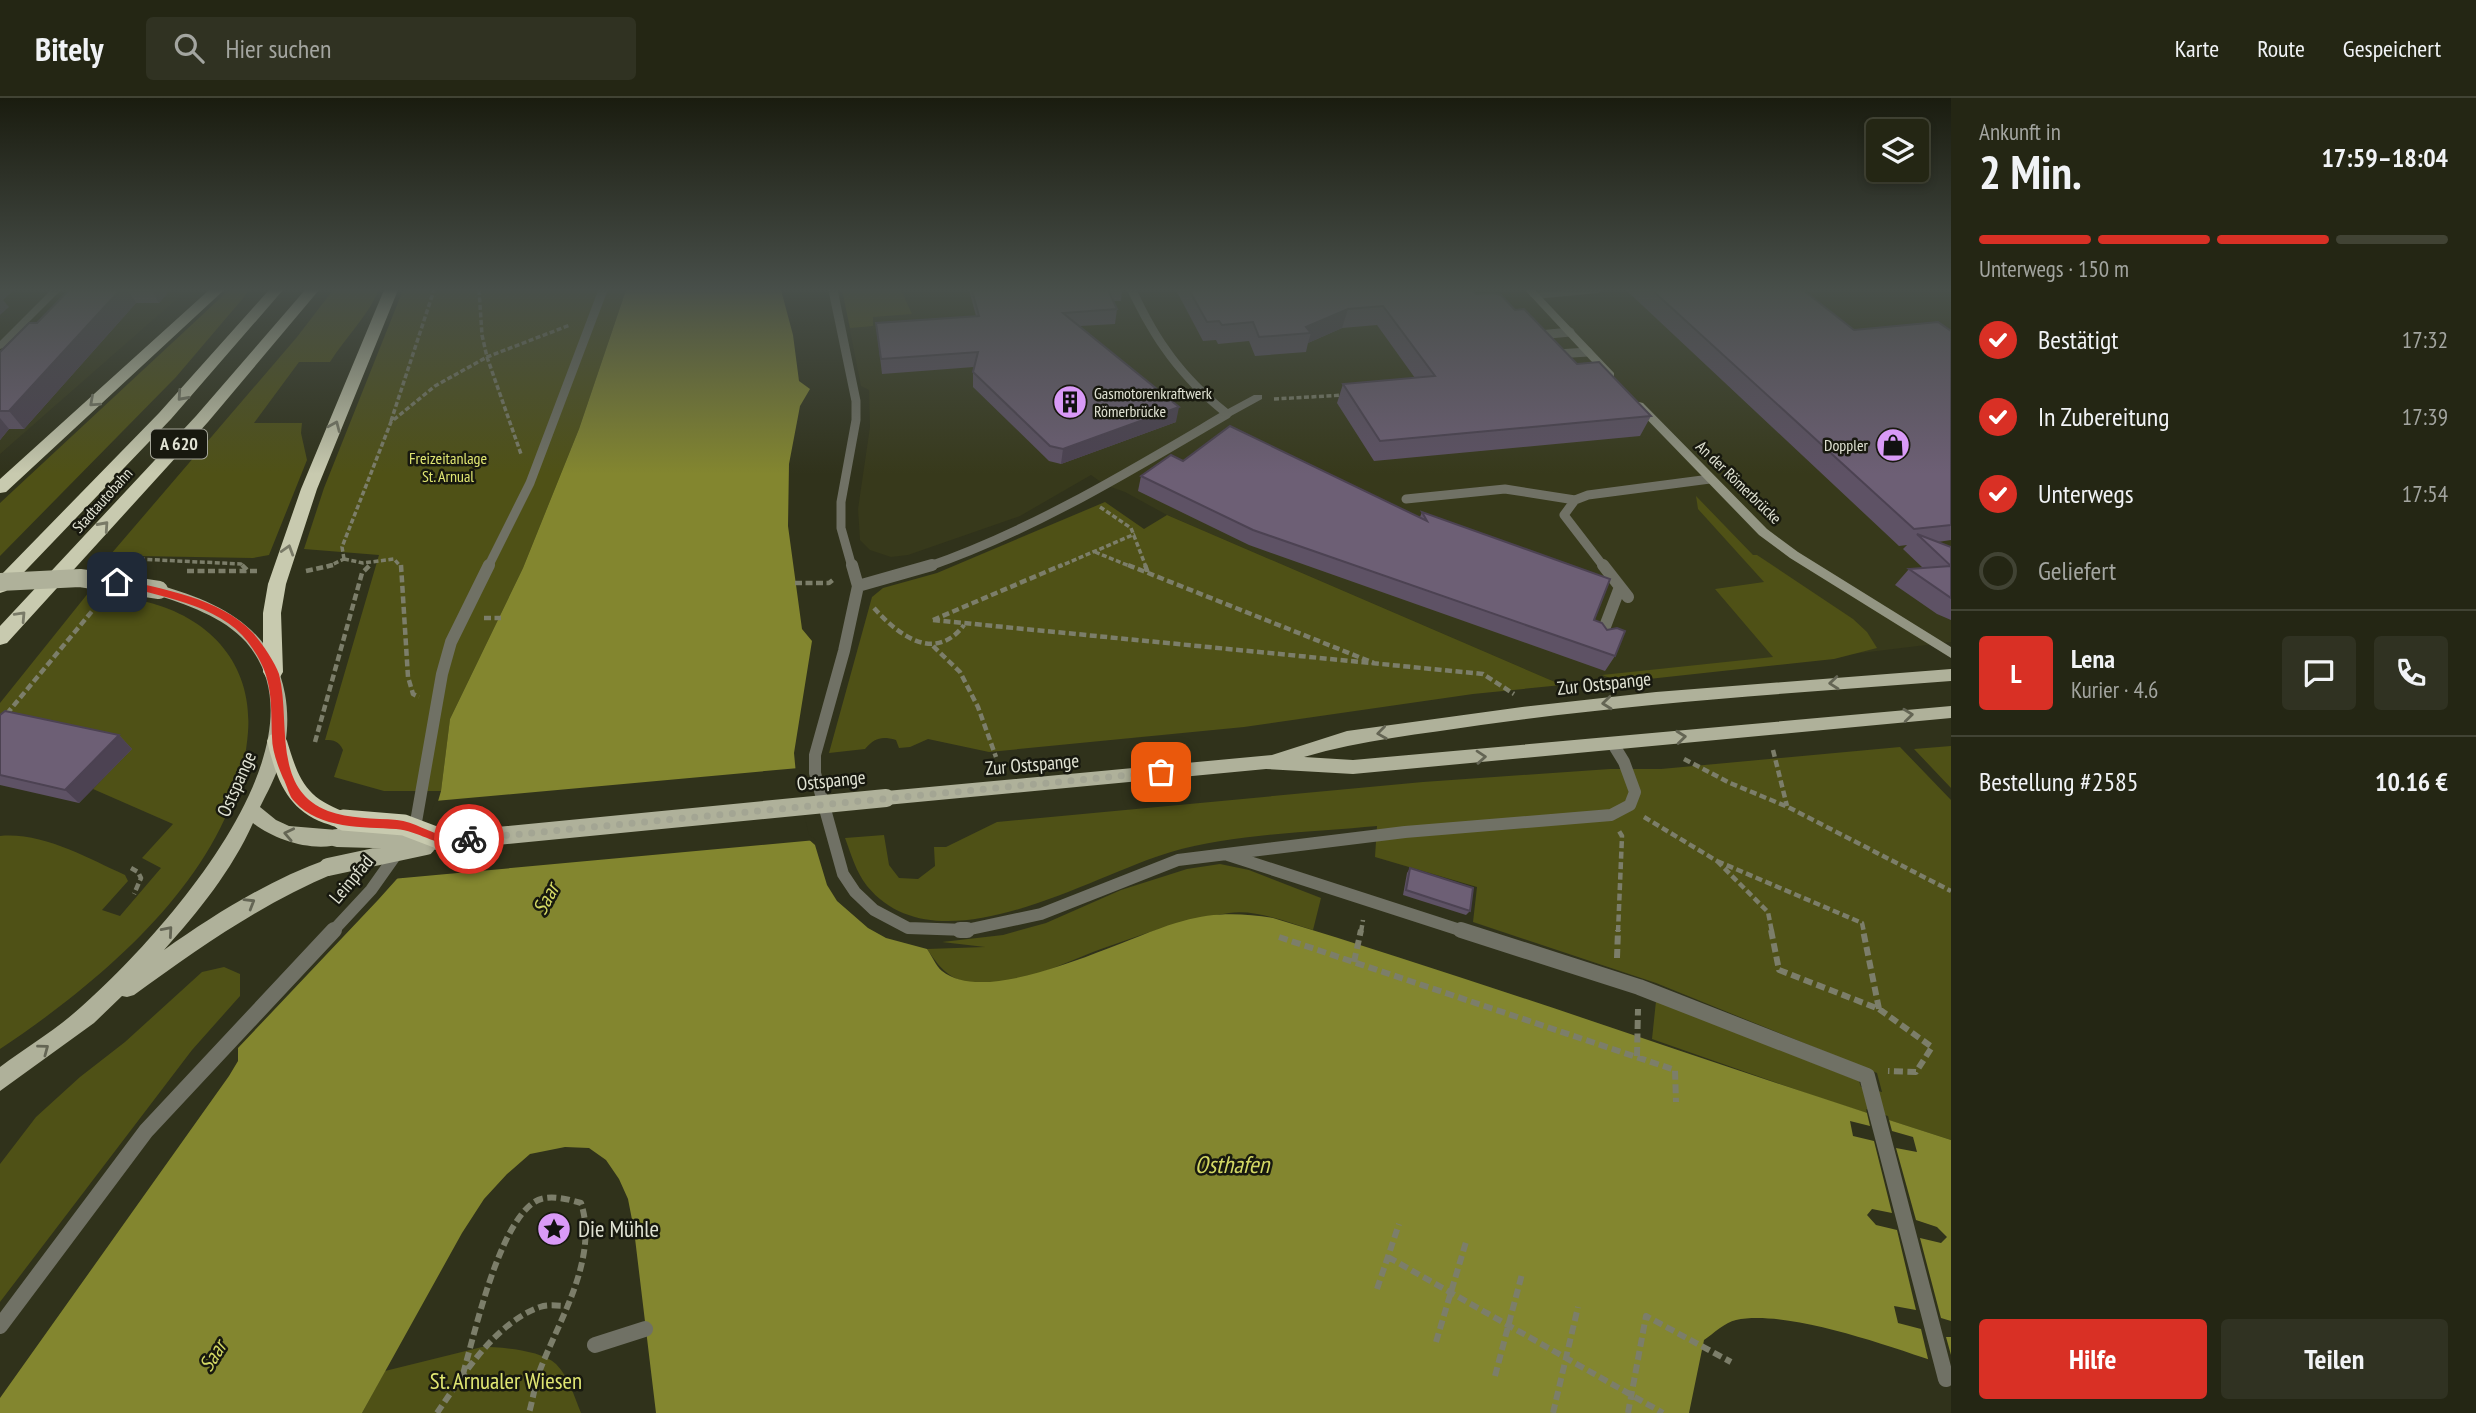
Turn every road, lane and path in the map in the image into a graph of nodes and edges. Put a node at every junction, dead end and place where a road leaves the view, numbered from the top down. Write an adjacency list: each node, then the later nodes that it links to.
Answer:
1 (150, 351): 22 (highway, one-way to 22)
2 (222, 351): 36 (highway, Stadtautobahn / A 620, one-way to 36)
3 (260, 351): 45 (highway, Stadtautobahn / A 620, one-way to 3)
4 (366, 351): 49 (highway, one-way to 4)
5 (414, 351): 19 (path)
6 (486, 351): 13 (path)
7 (502, 351): 13 (path)
8 (580, 351): 21 (lane, Leinpfad)
9 (846, 351): 37 (lane)
10 (1164, 351): 18 (street)
11 (1588, 352): 12 (lane); 14 (street)
12 (1557, 354)
13 (487, 357): 19 (path); 21 (path)
14 (1623, 388)
15 (1349, 394): 16 (path)
16 (1258, 397): 18 (street)
17 (1632, 398): 20 (street, An der Römerbrücke)
18 (1227, 414): 23 (lane)
19 (391, 422): 28 (path)
20 (1710, 479): 25 (lane); 47 (street, An der Römerbrücke)
21 (530, 482): 52 (lane, Leinpfad)
22 (0, 488)
23 (1086, 496): 26 (path); 37 (lane)
24 (1406, 499): 25 (lane)
25 (1575, 500): 38 (lane)
26 (1135, 534): 27 (path); 33 (path)
27 (1095, 552): 33 (path); 43 (path)
28 (344, 559): 29 (path); 32 (path)
29 (370, 564): 52 (path); 56 (path)
30 (187, 571): 31 (path)
31 (262, 571)
32 (301, 571)
33 (1148, 573): 48 (path)
34 (794, 583): 35 (path)
35 (823, 583)
36 (0, 584): 49 (main road, Ostspange, bridge)
37 (858, 586): 46 (path); 69 (lane)
38 (1620, 587): 39 (lane); 44 (lane)
39 (1628, 597)
40 (92, 611): 54 (path)
41 (481, 618): 42 (path)
42 (501, 618)
43 (964, 625): 46 (path); 48 (path)
44 (1601, 637)
45 (0, 638)
46 (933, 646): 59 (path)
47 (1951, 653)
48 (1381, 665): 51 (path)
49 (273, 672): 55 (main road, Ostspange)
50 (1951, 674): 61 (main road, Zur Ostspange, one-way to 61)
51 (1517, 696)
52 (437, 709): 94 (lane, Leinpfad)
53 (1951, 712): 57 (main road, Zur Ostspange, one-way to 53)
54 (0, 722)
55 (278, 741): 65 (main road, Ostspange); 67 (highway)
56 (315, 742)
57 (1613, 744): 61 (main road, Zur Ostspange, one-way to 57); 63 (lane)
58 (1773, 750): 64 (path)
59 (996, 757)
60 (1684, 759): 64 (path)
61 (1266, 762): 62 (main road, Zur Ostspange)
62 (886, 798): 68 (main road, Ostspange, bridge)
63 (1630, 806): 66 (lane); 70 (path)
64 (1788, 807): 72 (path)
65 (250, 809): 67 (main road, one-way to 65); 80 (main road, Ostspange, one-way to 65)
66 (1611, 815): 69 (lane); 76 (path)
67 (340, 829): 68 (highway, bridge)
68 (446, 841): 80 (main road, Ostspange, one-way to 68, bridge)
69 (1224, 854): 74 (lane)
70 (1717, 861): 79 (path); 79 (path)
71 (131, 868): 73 (path)
72 (1951, 891)
73 (134, 894)
74 (1368, 898): 77 (path); 78 (lane)
75 (1279, 937): 77 (path)
76 (1617, 940)
77 (1354, 962): 81 (path)
78 (1639, 987): 81 (path); 83 (lane)
79 (1879, 1009): 83 (path)
80 (88, 1016): 82 (main road, Ostspange, one-way to 80)
81 (1637, 1057): 84 (path)
82 (0, 1080)
83 (1869, 1083): 102 (lane)
84 (1676, 1102)
85 (1399, 1224): 87 (path)
86 (1466, 1242): 90 (path)
87 (1388, 1257): 89 (path); 90 (path)
88 (1522, 1274): 93 (path)
89 (1377, 1289)
90 (1451, 1293): 93 (path); 96 (path)
91 (568, 1306): 100 (path); 100 (path); 105 (path)
92 (1578, 1307): 98 (path)
93 (1508, 1325): 98 (path); 101 (path)
94 (0, 1326)
95 (645, 1329): 97 (lane)
96 (1436, 1342)
97 (595, 1345)
98 (1566, 1358): 103 (path); 106 (path)
99 (1731, 1362): 103 (path)
100 (463, 1374): 104 (path)
101 (1494, 1377)
102 (1946, 1379)
103 (1631, 1395): 107 (path); 108 (path)
104 (438, 1413)
105 (530, 1413)
106 (1553, 1413)
107 (1628, 1413)
108 (1663, 1413)

